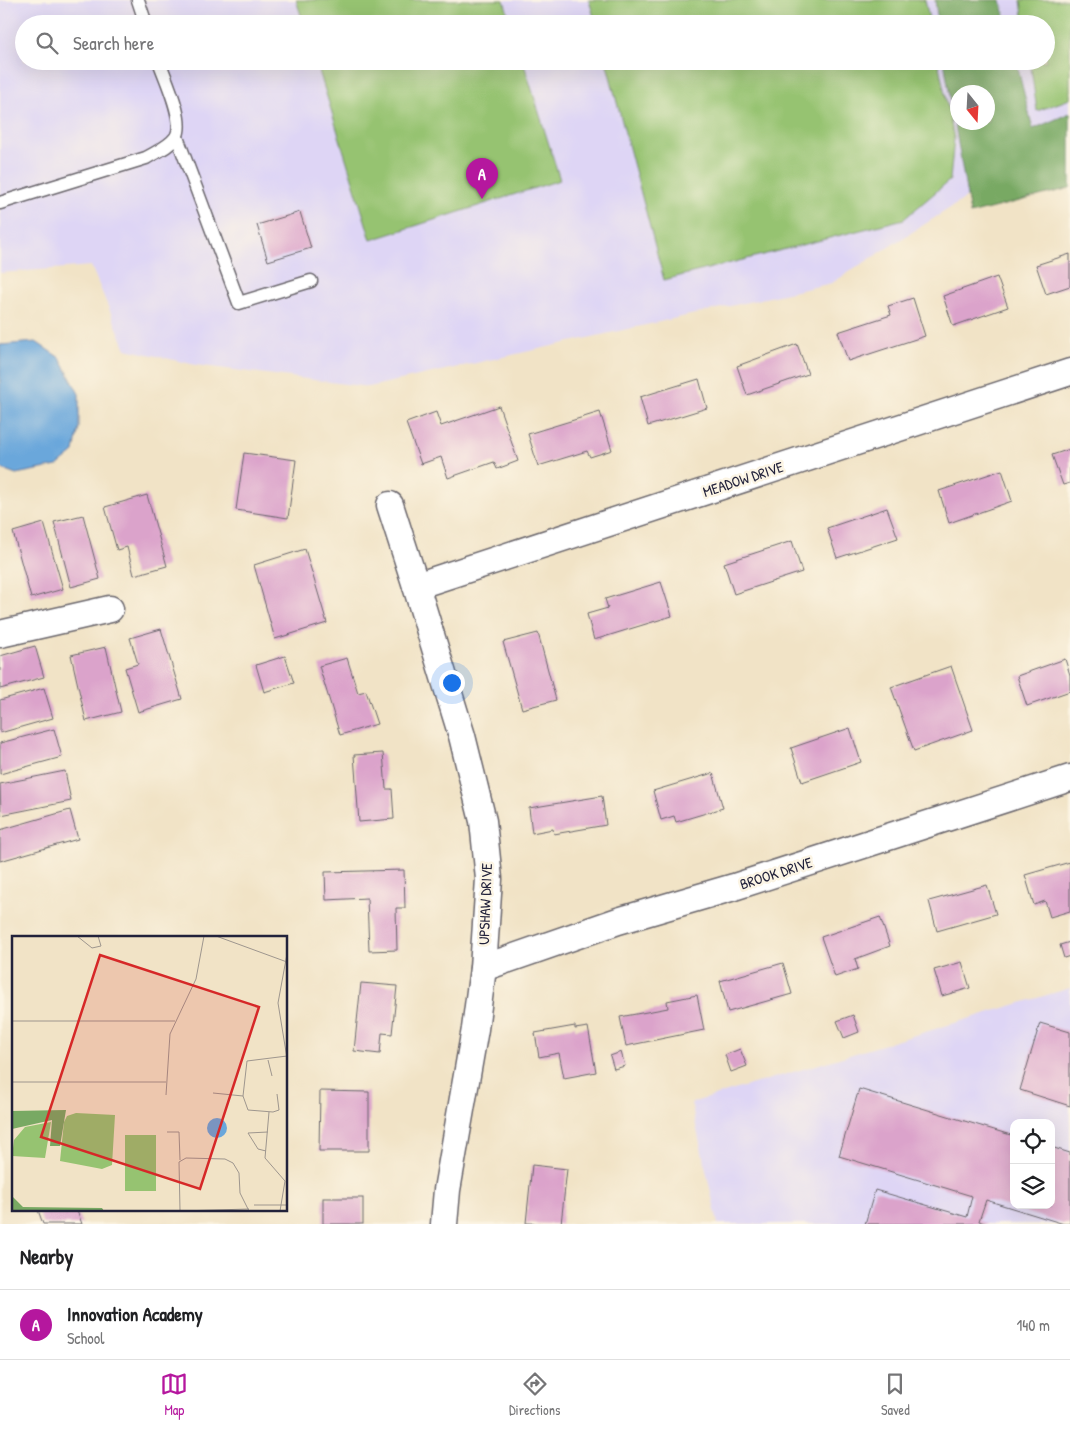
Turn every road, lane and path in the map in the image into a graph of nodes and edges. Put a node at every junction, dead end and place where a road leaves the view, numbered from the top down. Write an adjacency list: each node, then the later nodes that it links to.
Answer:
1 (138, 0): 2 (lane)
2 (143, 15)
3 (162, 70): 4 (lane)
4 (176, 137): 5 (lane); 6 (lane)
5 (0, 203)
6 (311, 281)
7 (1070, 372): 9 (street, MEADOW DRIVE)
8 (390, 505): 9 (street, UPSHAW DRIVE)
9 (416, 586): 13 (street, UPSHAW DRIVE)
10 (110, 609): 11 (street)
11 (0, 634)
12 (1070, 778): 13 (street, BROOK DRIVE)
13 (483, 968): 14 (street, UPSHAW DRIVE)
14 (444, 1224)

